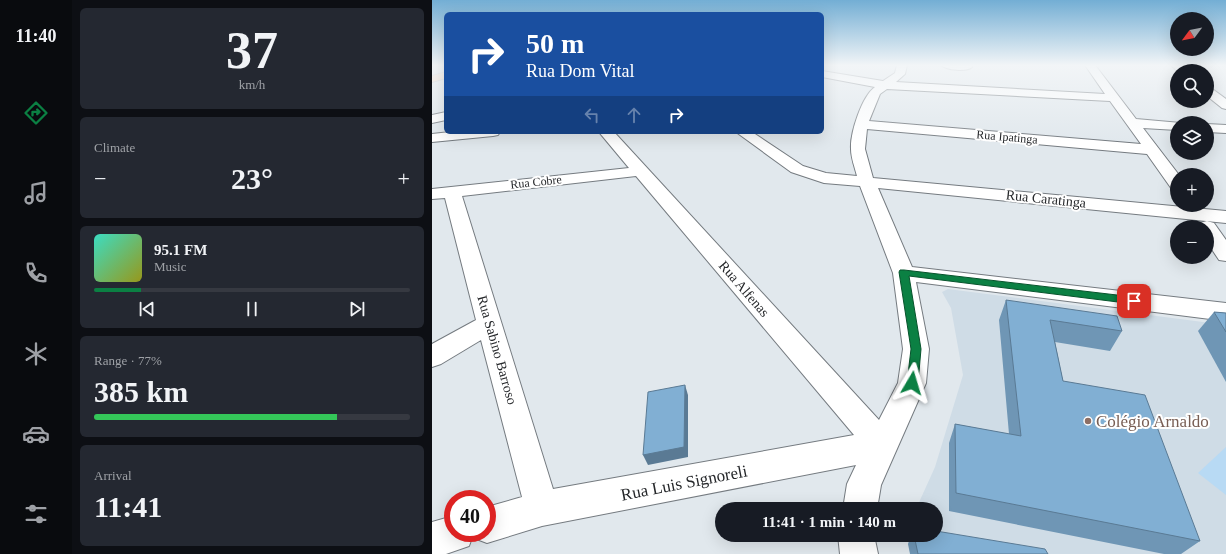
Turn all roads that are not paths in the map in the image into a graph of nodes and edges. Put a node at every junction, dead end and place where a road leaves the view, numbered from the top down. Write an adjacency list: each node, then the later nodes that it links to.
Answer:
1 (876, 91): 10 (street)
2 (988, 91): 5 (street)
3 (1110, 91): 5 (street)
4 (1214, 96): 6 (street)
5 (1115, 98): 9 (street)
6 (1226, 105)
7 (444, 116): 8 (street)
8 (432, 119)
9 (1133, 123): 11 (street); 18 (street)
10 (861, 124): 18 (street, Rua Ipatinga); 21 (street)
11 (1170, 126)
12 (1214, 128): 13 (street)
13 (1226, 129)
14 (473, 134): 17 (street)
15 (608, 134): 19 (street, Rua Alfenas)
16 (746, 134): 21 (street, Rua Caratinga)
17 (432, 138)
18 (1153, 150): 20 (street)
19 (641, 171): 22 (street, Rua Cobre); 31 (street, Rua Alfenas)
20 (1170, 174)
21 (866, 181): 25 (street, Rua Caratinga); 27 (street)
22 (452, 191): 23 (street, Rua Cobre); 29 (street, Rua Sabino Barroso)
23 (432, 194)
24 (1226, 217): 25 (street, Rua Caratinga)
25 (1201, 218): 26 (street)
26 (1226, 255)
27 (904, 272): 28 (street); 31 (street)
28 (1226, 312)
29 (490, 323): 30 (street); 33 (street, Rua Sabino Barroso)
30 (432, 357)
31 (882, 445): 32 (street); 33 (street, Rua Luis Signoreli)
32 (861, 502)
33 (542, 509): 34 (street, Rua Luis Signoreli)
34 (496, 522)
35 (444, 536): 36 (street)
36 (432, 540)
37 (857, 542): 38 (street)
38 (859, 554)

